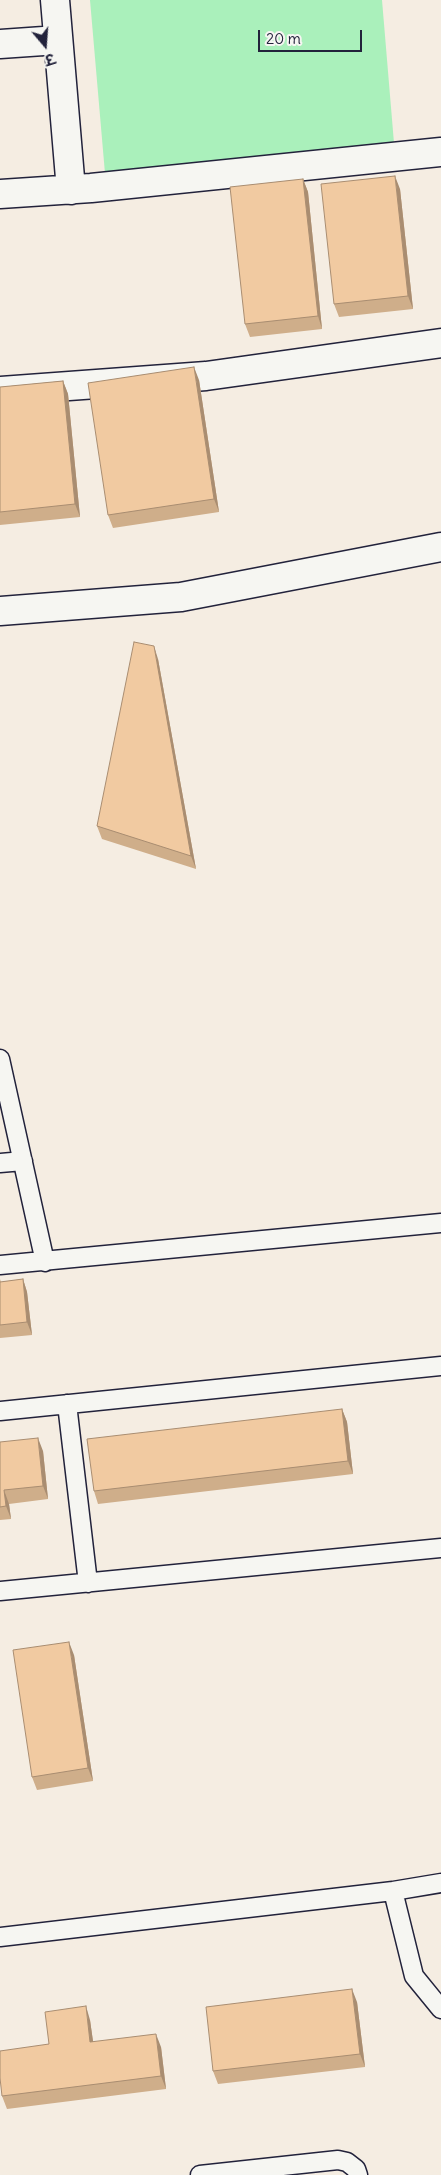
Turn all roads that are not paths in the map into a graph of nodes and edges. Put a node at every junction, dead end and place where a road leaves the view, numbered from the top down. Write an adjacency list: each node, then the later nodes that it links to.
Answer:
1 (55, 0): 2 (street)
2 (58, 40): 3 (street); 5 (street)
3 (0, 44)
4 (441, 152): 5 (street)
5 (71, 190): 6 (street)
6 (0, 194)
7 (441, 344): 8 (street)
8 (0, 391)
9 (441, 547): 10 (street)
10 (0, 611)
11 (0, 1059): 12 (lane)
12 (22, 1160): 13 (lane); 15 (lane)
13 (0, 1163)
14 (441, 1223): 15 (lane)
15 (45, 1262): 16 (lane)
16 (0, 1265)
17 (441, 1366): 18 (lane)
18 (67, 1404): 19 (lane); 21 (lane)
19 (0, 1411)
20 (441, 1548): 21 (lane)
21 (88, 1583): 22 (lane)
22 (0, 1591)
23 (441, 1882): 24 (lane)
24 (394, 1891): 25 (lane); 26 (lane)
25 (0, 1937)
26 (441, 2009)
27 (200, 2175): 28 (lane)
28 (358, 2175)

